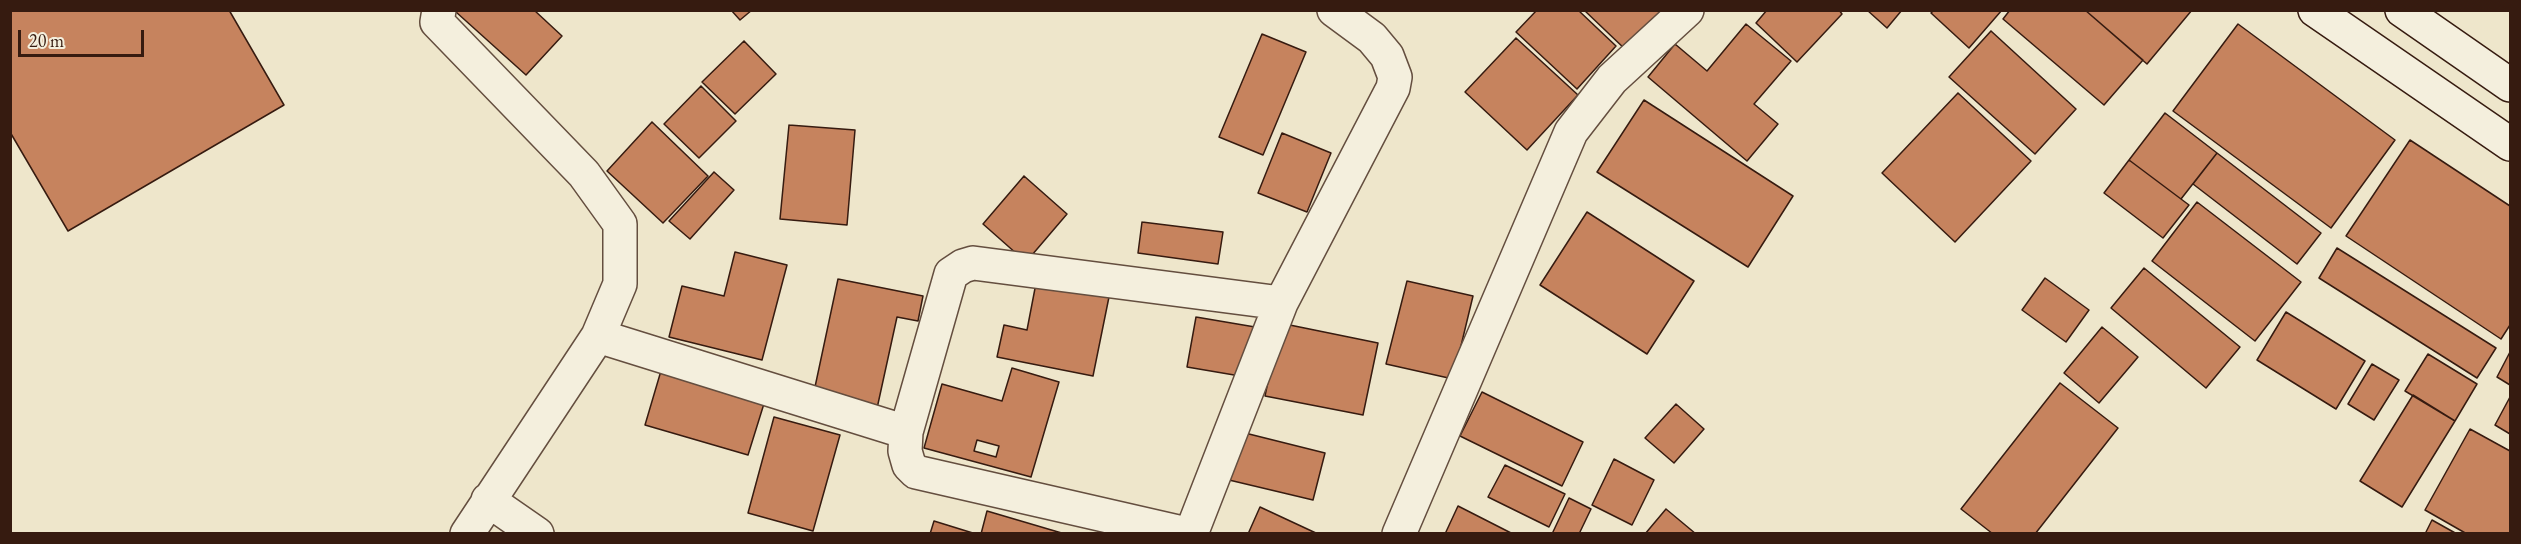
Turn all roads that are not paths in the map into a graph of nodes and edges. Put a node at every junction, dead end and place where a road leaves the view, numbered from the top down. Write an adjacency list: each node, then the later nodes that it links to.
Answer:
1 (439, 10): 9 (street)
2 (1334, 10): 8 (street)
3 (1687, 10): 15 (street)
4 (2315, 10): 7 (street)
5 (2402, 10): 6 (street)
6 (2511, 85)
7 (2511, 144)
8 (1281, 303): 10 (street); 14 (street)
9 (598, 336): 10 (street); 11 (street)
10 (906, 432): 14 (street)
11 (488, 500): 12 (street); 13 (street)
12 (467, 534)
13 (537, 534)
14 (1189, 534)
15 (1399, 534)

